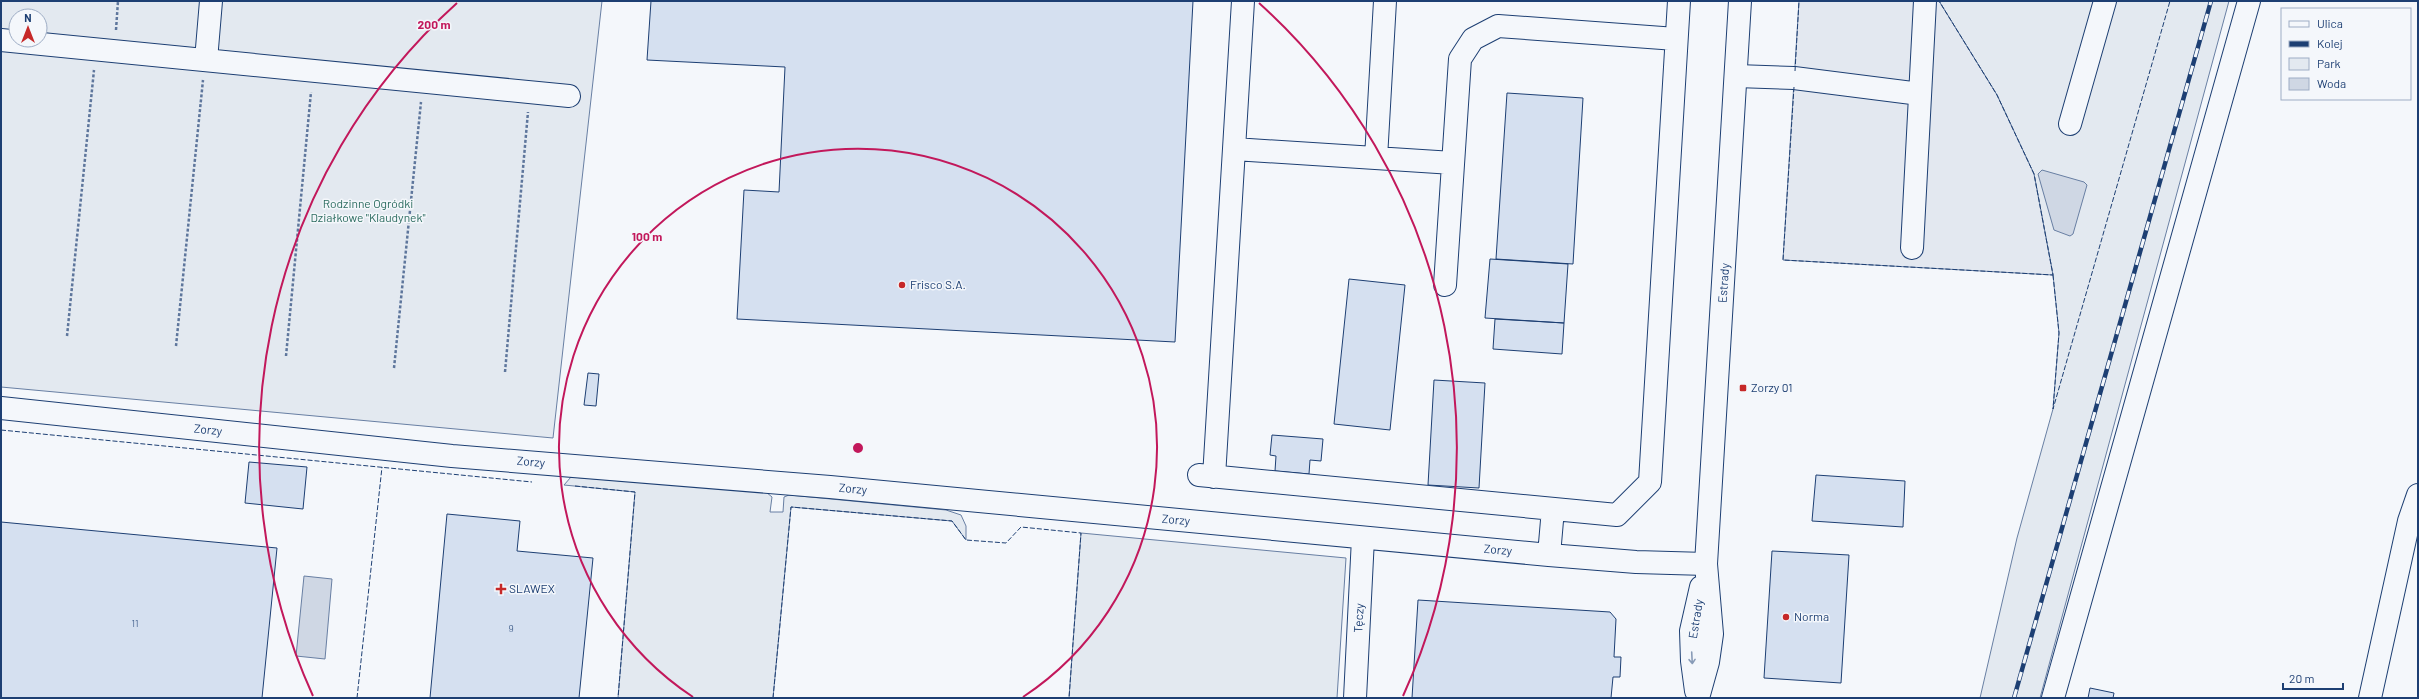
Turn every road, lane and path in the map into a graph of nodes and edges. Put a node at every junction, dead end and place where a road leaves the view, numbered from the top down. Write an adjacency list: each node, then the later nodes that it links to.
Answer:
1 (118, 1): 12 (path)
2 (211, 1): 13 (street)
3 (1243, 1): 21 (street)
4 (1385, 1): 22 (street)
5 (1679, 1): 10 (street)
6 (1740, 1): 15 (street, Estrady)
7 (1925, 1): 18 (street)
8 (2105, 1): 20 (street)
9 (2249, 1): 39 (street)
10 (1676, 39): 23 (street); 33 (street)
11 (1, 40): 12 (street)
12 (105, 50): 13 (street); 26 (path)
13 (206, 60): 14 (street); 27 (path)
14 (313, 71): 16 (street); 28 (path)
15 (1736, 76): 18 (street); 36 (street, Estrady)
16 (423, 81): 17 (street); 29 (path)
17 (530, 92): 19 (street); 30 (path)
18 (1920, 94): 24 (street)
19 (569, 96)
20 (2070, 124)
21 (1234, 149): 22 (street); 33 (street)
22 (1376, 158): 23 (street)
23 (1453, 163): 25 (street)
24 (1912, 248)
25 (1445, 285)
26 (67, 336)
27 (176, 346)
28 (286, 356)
29 (394, 368)
30 (505, 372)
31 (1, 408): 34 (street, Zorzy)
32 (2418, 495): 40 (street)
33 (1553, 509): 35 (street)
34 (1364, 538): 35 (street, Zorzy); 37 (street, Tęczy)
35 (1549, 554): 36 (street, Zorzy)
36 (1706, 564): 38 (street, Estrady)
37 (1355, 698)
38 (1697, 698)
39 (2053, 698)
40 (2370, 698)

